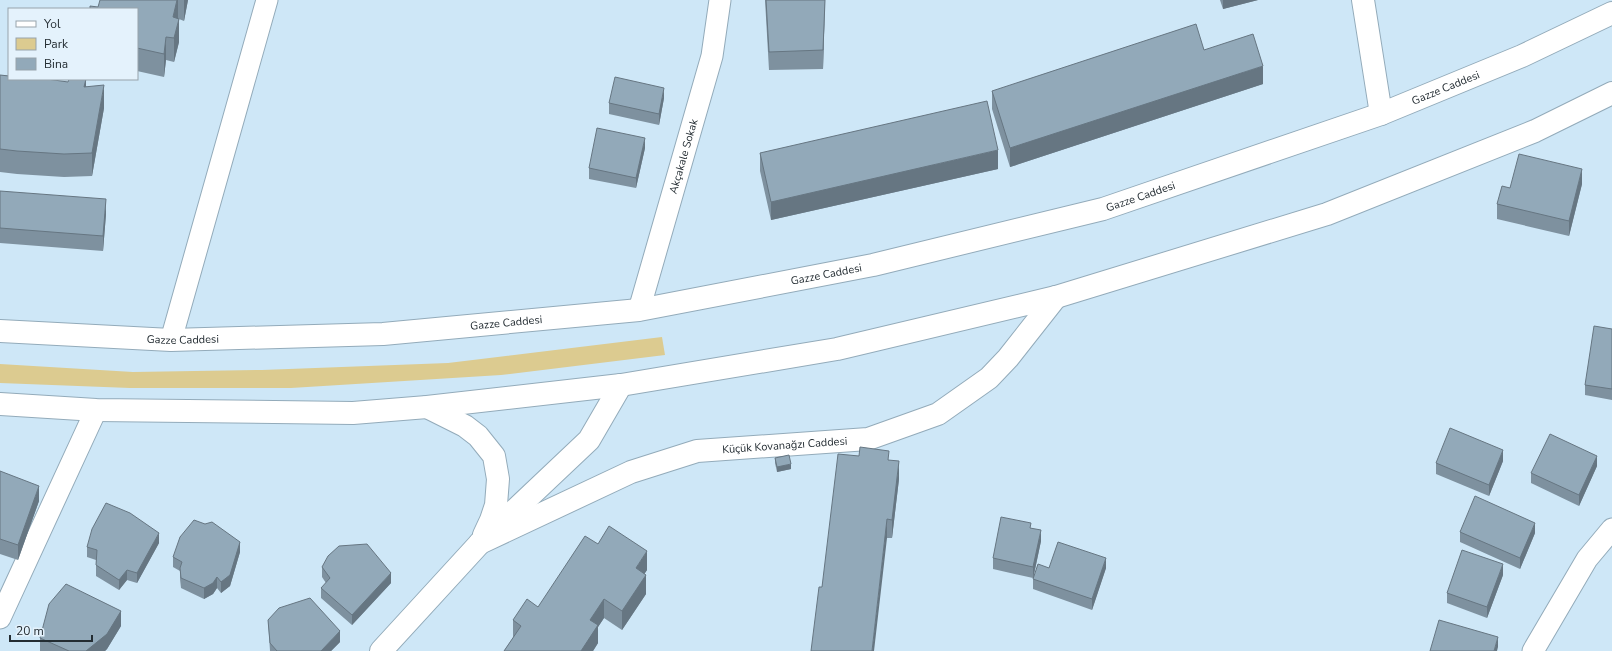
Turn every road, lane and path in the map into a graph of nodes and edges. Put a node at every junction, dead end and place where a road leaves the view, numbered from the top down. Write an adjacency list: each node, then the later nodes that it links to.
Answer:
1 (267, 0): 10 (street)
2 (720, 0): 8 (street, Akçakale Sokak)
3 (1364, 0): 6 (main road)
4 (1612, 13): 6 (main road, Gazze Caddesi)
5 (1612, 93): 7 (main road)
6 (1381, 114): 8 (main road, Gazze Caddesi)
7 (1056, 297): 11 (main road); 16 (main road, Küçük Kovanağzı Caddesi)
8 (639, 310): 10 (main road, Gazze Caddesi)
9 (0, 331): 10 (main road, Gazze Caddesi)
10 (171, 340)
11 (621, 385): 13 (main road); 16 (main road, Küçük Kovanağzı Caddesi)
12 (0, 404): 14 (main road)
13 (427, 408): 14 (main road); 16 (main road)
14 (96, 410): 17 (street)
15 (1612, 529): 19 (street)
16 (480, 543): 18 (main road, Küçük Kovanağzı Caddesi)
17 (0, 618)
18 (381, 651)
19 (1533, 651)

